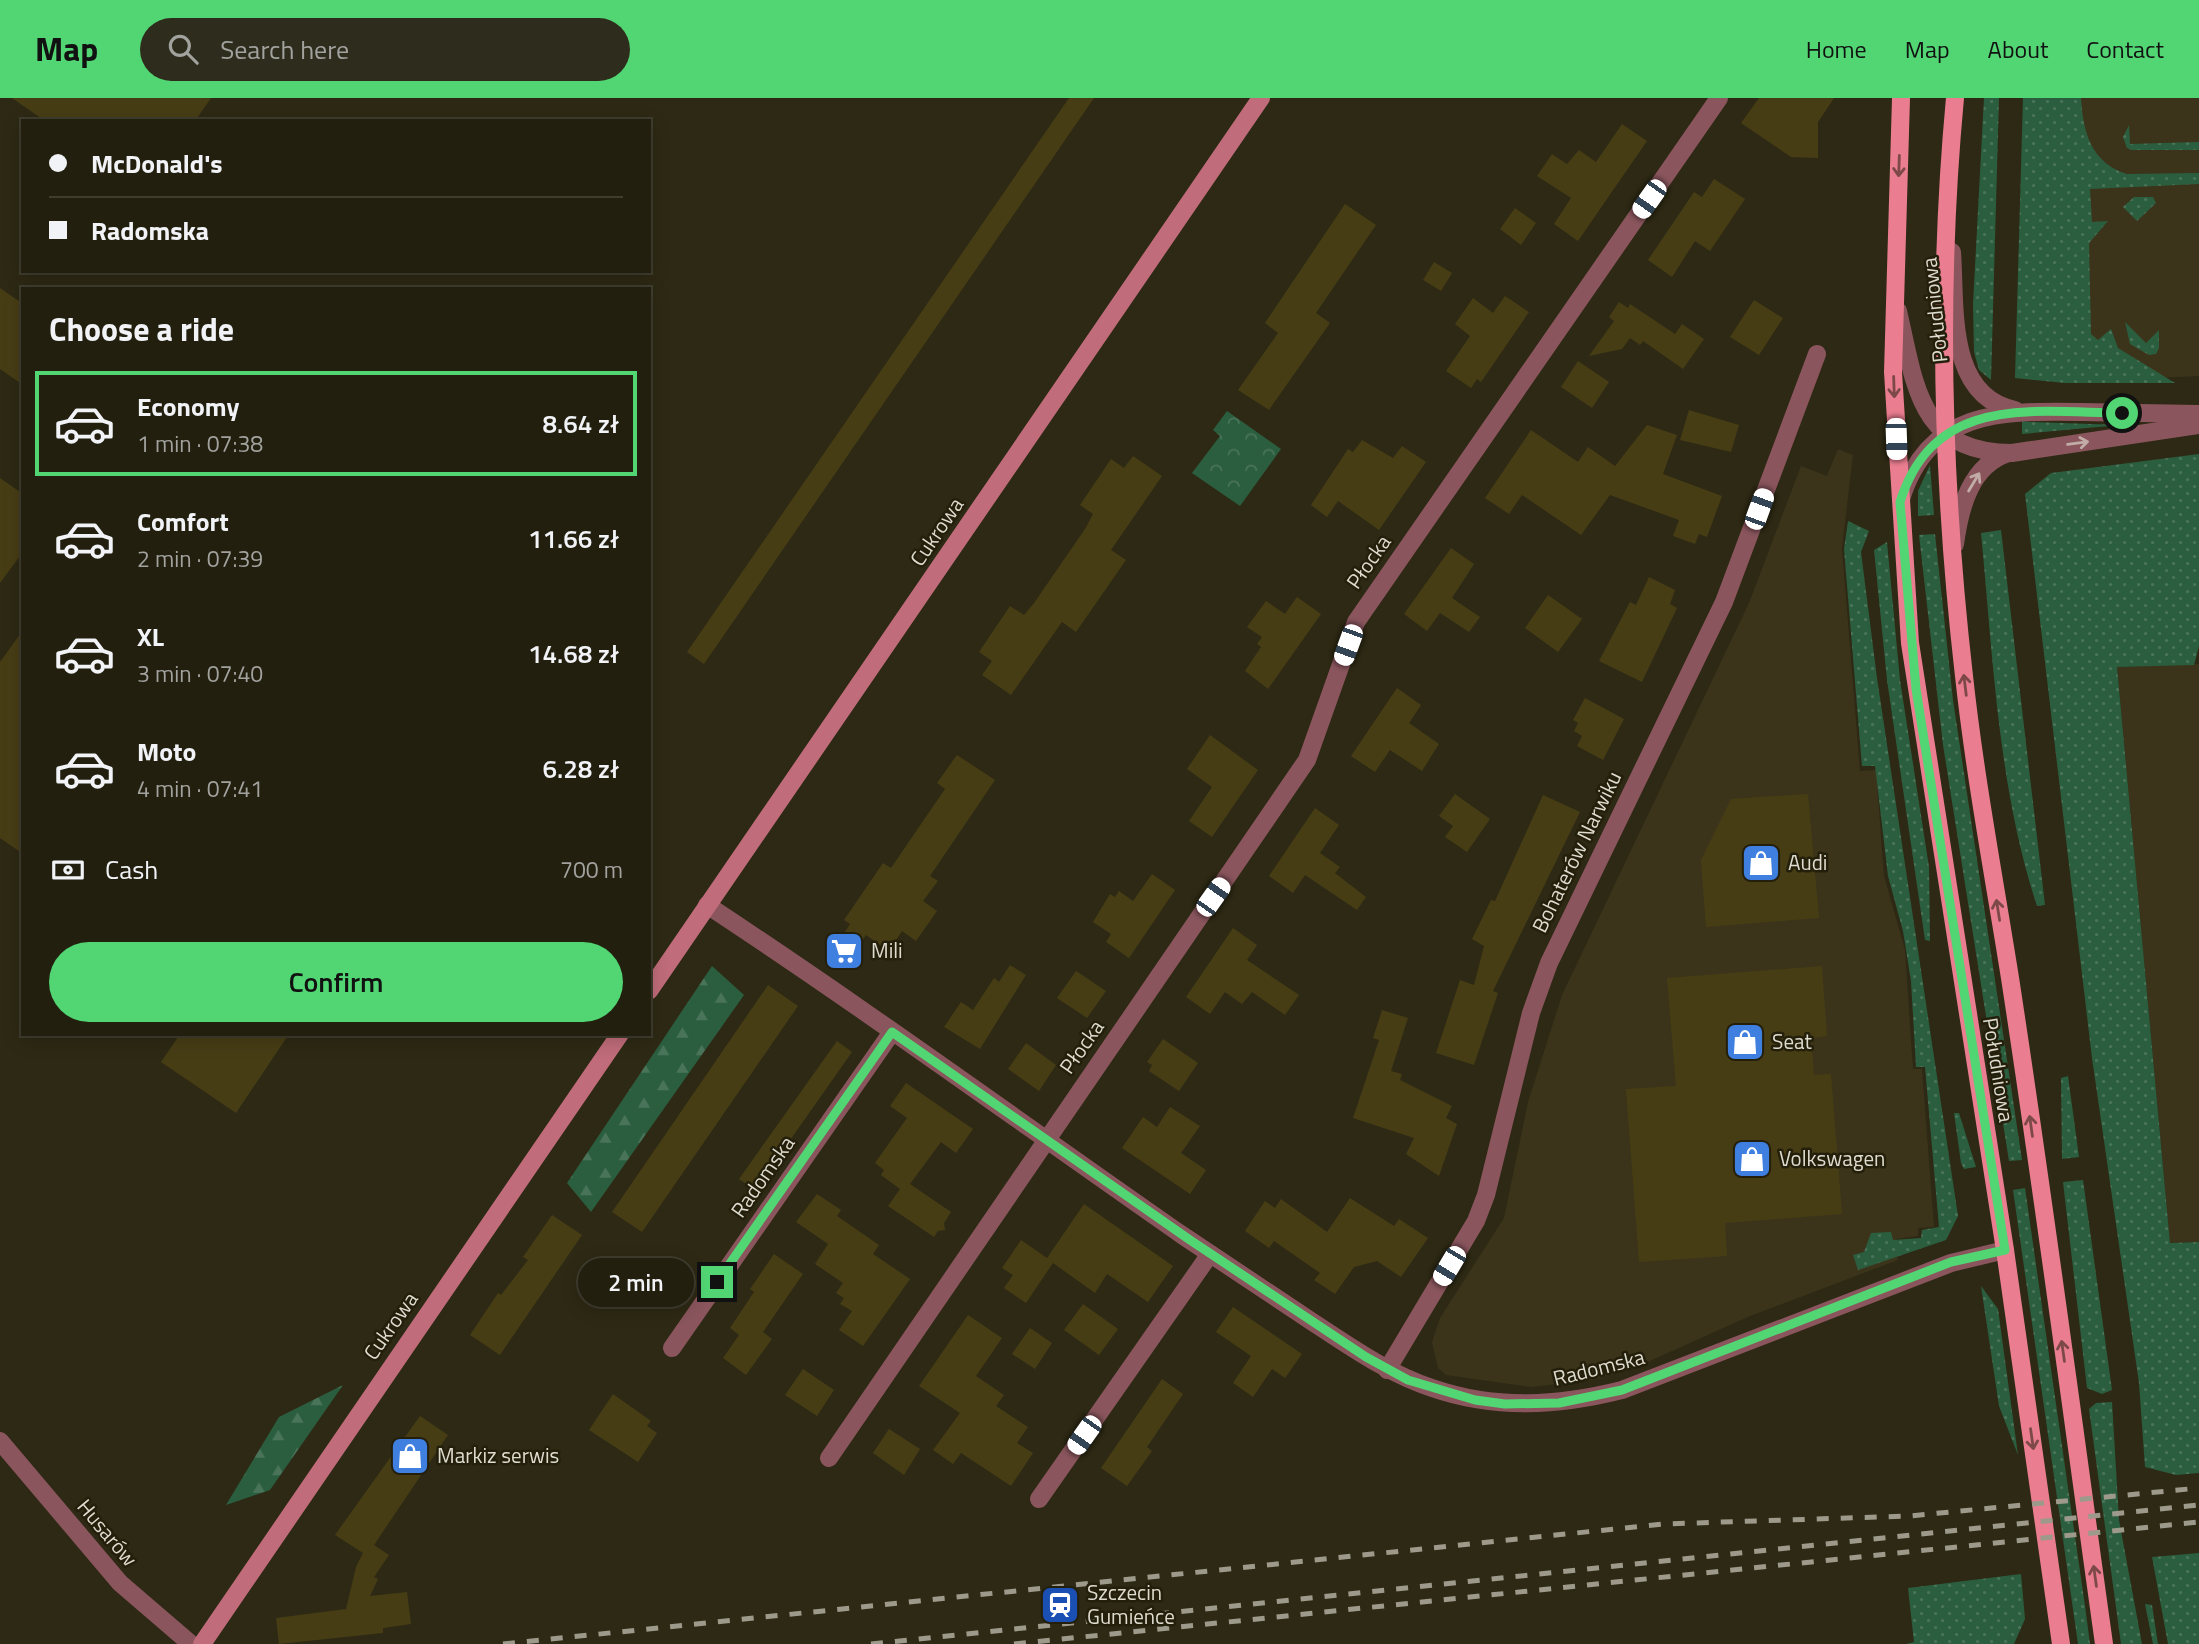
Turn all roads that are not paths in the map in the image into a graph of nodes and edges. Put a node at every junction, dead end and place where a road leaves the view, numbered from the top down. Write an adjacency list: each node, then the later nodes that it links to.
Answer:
1 (1262, 98): 15 (street, Cukrowa)
2 (1719, 98): 19 (street, Płocka)
3 (1901, 98): 6 (main road, Południowa, one-way to 6)
4 (1955, 98): 5 (main road, Południowa)
5 (1948, 208): 8 (street, Południowa); 11 (main road, Południowa)
6 (1894, 294): 11 (street, Południowa); 13 (main road, Południowa, one-way to 13)
7 (1817, 354): 23 (street, Bohaterów Narwiku)
8 (2028, 412): 9 (street, Południowa); 11 (street, Południowa)
9 (2199, 414)
10 (2199, 425): 12 (street, Południowa, one-way to 10)
11 (1946, 433): 12 (street, Południowa); 13 (street, Południowa); 14 (main road, Południowa)
12 (2010, 453): 14 (street, Południowa, one-way to 12)
13 (1900, 502): 20 (main road, Południowa)
14 (1954, 572): 30 (main road, Południowa, one-way to 14)
15 (707, 905): 16 (street, Cukrowa); 17 (street, Radomska)
16 (651, 988)
17 (892, 1032): 19 (street, Radomska); 22 (street, Radomska)
18 (619, 1036): 28 (street, Cukrowa)
19 (1046, 1140): 21 (street, Radomska); 25 (street)
20 (2005, 1250): 23 (street, Radomska); 29 (main road, Południowa, one-way to 29)
21 (1210, 1254): 23 (street, Radomska); 26 (street)
22 (671, 1348)
23 (1387, 1370)
24 (0, 1441): 27 (street, Husarów)
25 (830, 1458)
26 (1039, 1499)
27 (191, 1644)
28 (202, 1644)
29 (2061, 1644)
30 (2104, 1644)

